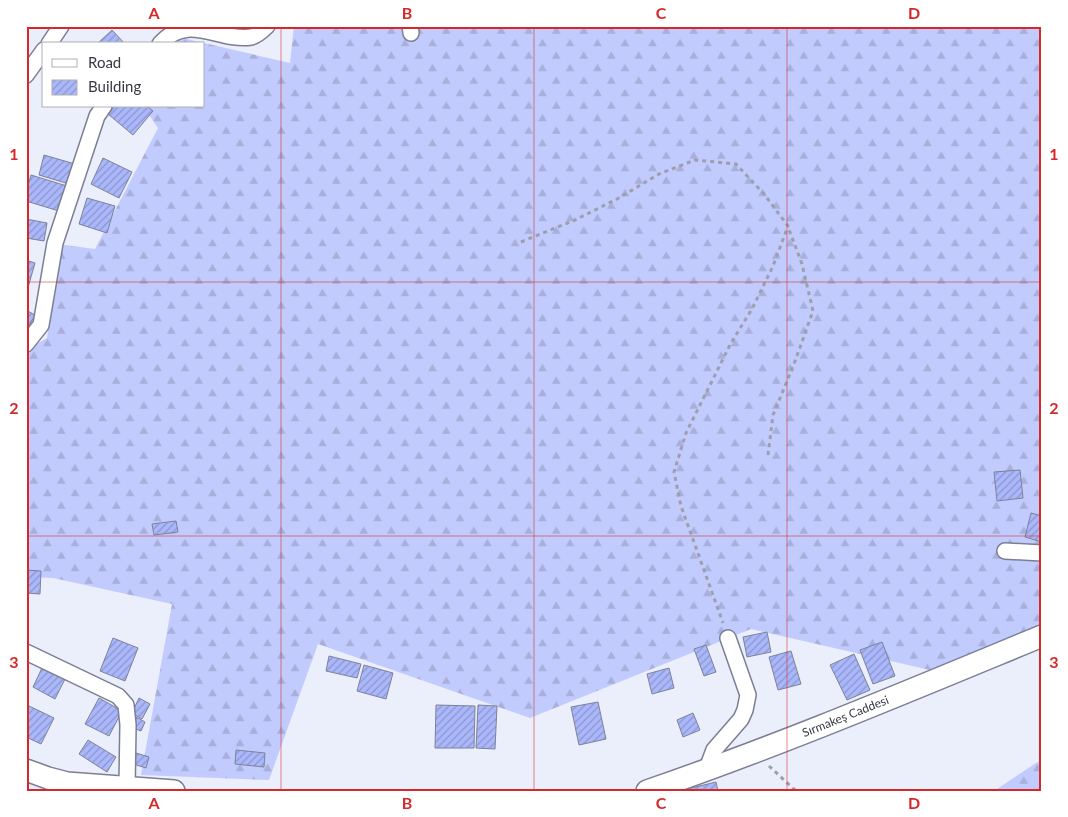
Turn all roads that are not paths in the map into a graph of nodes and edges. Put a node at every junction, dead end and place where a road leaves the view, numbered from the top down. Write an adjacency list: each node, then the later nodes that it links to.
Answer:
1 (61, 26): 3 (street)
2 (267, 26): 4 (street)
3 (49, 42)
4 (162, 42)
5 (42, 53): 6 (street)
6 (26, 75)
7 (103, 108): 8 (street)
8 (26, 344)
9 (1005, 551): 10 (street)
10 (1042, 553)
11 (1042, 636): 15 (main road, Sırmakeş Caddesi)
12 (728, 638): 15 (street)
13 (26, 652): 17 (street)
14 (26, 770): 16 (main road)
15 (706, 770): 19 (main road, Sırmakeş Caddesi)
16 (67, 787): 17 (main road)
17 (127, 787): 18 (main road)
18 (174, 791)
19 (647, 791)

